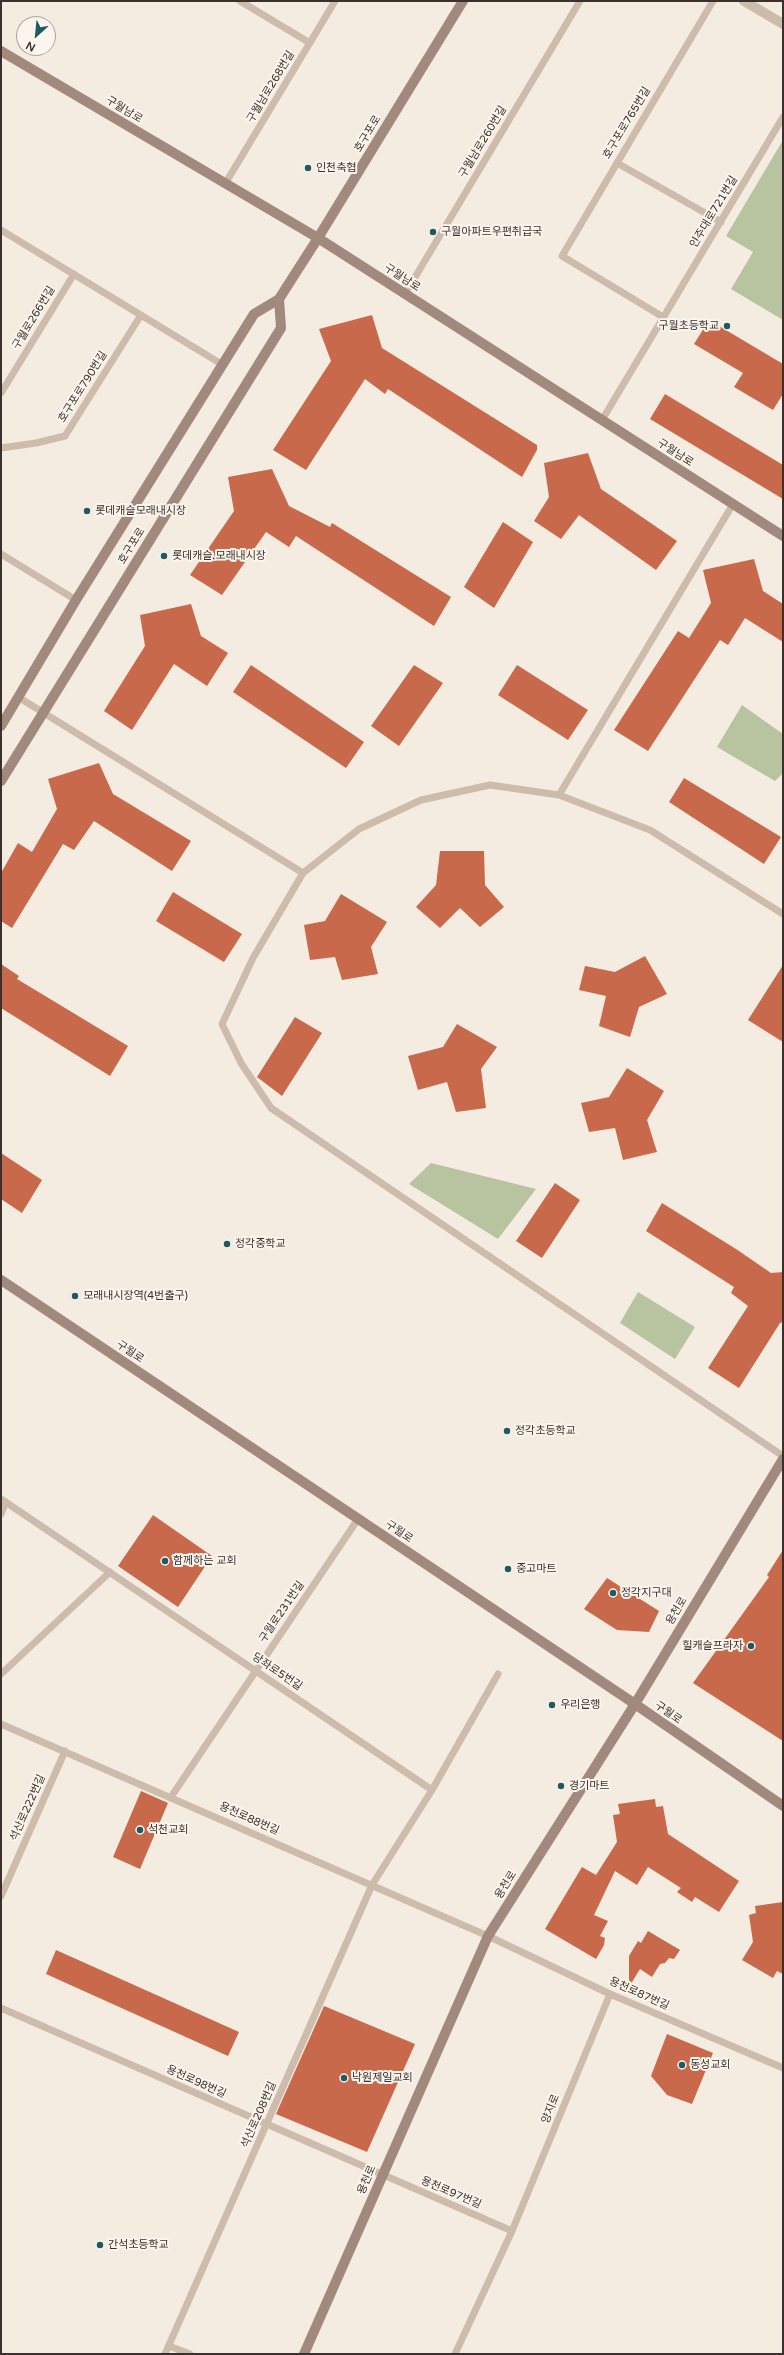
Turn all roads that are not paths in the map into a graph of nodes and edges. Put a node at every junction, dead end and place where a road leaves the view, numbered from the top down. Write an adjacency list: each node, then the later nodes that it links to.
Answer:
1 (240, 1): 8 (lane)
2 (335, 1): 8 (lane, 구월남로268번길)
3 (463, 1): 15 (main road, 호구포로)
4 (580, 1): 17 (lane, 구월남로260번길)
5 (713, 1): 11 (lane, 호구포로765번길)
6 (744, 1): 7 (street)
7 (783, 24)
8 (310, 43): 12 (lane, 구월남로268번길)
9 (1, 51): 12 (main road, 구월남로)
10 (783, 117): 13 (lane, 인주대로721번길)
11 (617, 163): 13 (lane); 20 (lane, 호구포로765번길)
12 (225, 184): 15 (main road, 구월남로)
13 (721, 222): 20 (lane, 인주대로721번길)
14 (1, 230): 16 (lane)
15 (318, 238): 17 (main road, 구월남로); 18 (main road, 호구포로)
16 (74, 274): 19 (lane); 22 (lane, 구월로266번길)
17 (405, 294): 23 (main road, 구월남로)
18 (279, 299): 21 (main road, 호구포로); 30 (main road, 호구포로)
19 (141, 315): 21 (lane); 24 (lane, 호구포로790번길)
20 (664, 317): 23 (lane, 인주대로721번길)
21 (223, 365): 28 (main road, 호구포로)
22 (1, 393)
23 (602, 420): 25 (main road, 구월남로)
24 (1, 448)
25 (733, 504): 26 (main road, 구월남로); 33 (lane)
26 (783, 536)
27 (1, 554): 28 (lane)
28 (76, 600): 29 (main road, 호구포로)
29 (18, 697): 30 (lane); 31 (main road, 호구포로)
30 (43, 714): 32 (main road, 호구포로); 34 (lane)
31 (1, 726)
32 (1, 781)
33 (559, 795): 34 (lane); 35 (lane)
34 (303, 873): 37 (lane)
35 (783, 914)
36 (1, 1280): 40 (main road, 구월로)
37 (783, 1458): 45 (main road, 용천로)
38 (4, 1501): 39 (lane, 당좌로5번길); 41 (lane, 당좌로5번길)
39 (1, 1514)
40 (358, 1518): 42 (lane, 구월로231번길); 45 (main road, 구월로)
41 (110, 1572): 42 (lane, 당좌로5번길); 43 (lane)
42 (256, 1670): 48 (lane, 당좌로5번길); 49 (lane, 구월로231번길)
43 (1, 1674)
44 (498, 1674): 48 (lane, 석산로208번길)
45 (635, 1704): 50 (main road, 구월로); 53 (main road, 용천로)
46 (1, 1724): 47 (lane, 용천로88번길)
47 (65, 1751): 49 (lane, 용천로88번길); 52 (lane, 석산로222번길)
48 (432, 1790): 51 (lane, 석산로208번길)
49 (171, 1797): 51 (lane, 용천로88번길)
50 (783, 1806)
51 (372, 1885): 53 (lane, 용천로88번길); 57 (lane, 석산로208번길)
52 (1, 1896)
53 (488, 1936): 54 (lane, 용천로87번길); 58 (main road, 용천로)
54 (610, 1994): 56 (lane, 용천로87번길); 59 (lane, 양지로)
55 (1, 2008): 57 (lane, 용천로98번길)
56 (783, 2068)
57 (266, 2125): 58 (lane, 용천로98번길); 60 (lane, 석산로208번길)
58 (381, 2176): 59 (lane, 용천로97번길); 63 (main road, 용천로)
59 (512, 2231): 64 (lane, 양지로)
60 (169, 2346): 61 (lane, 석산로208번길); 62 (lane)
61 (165, 2354)
62 (190, 2354)
63 (304, 2354)
64 (455, 2354)

